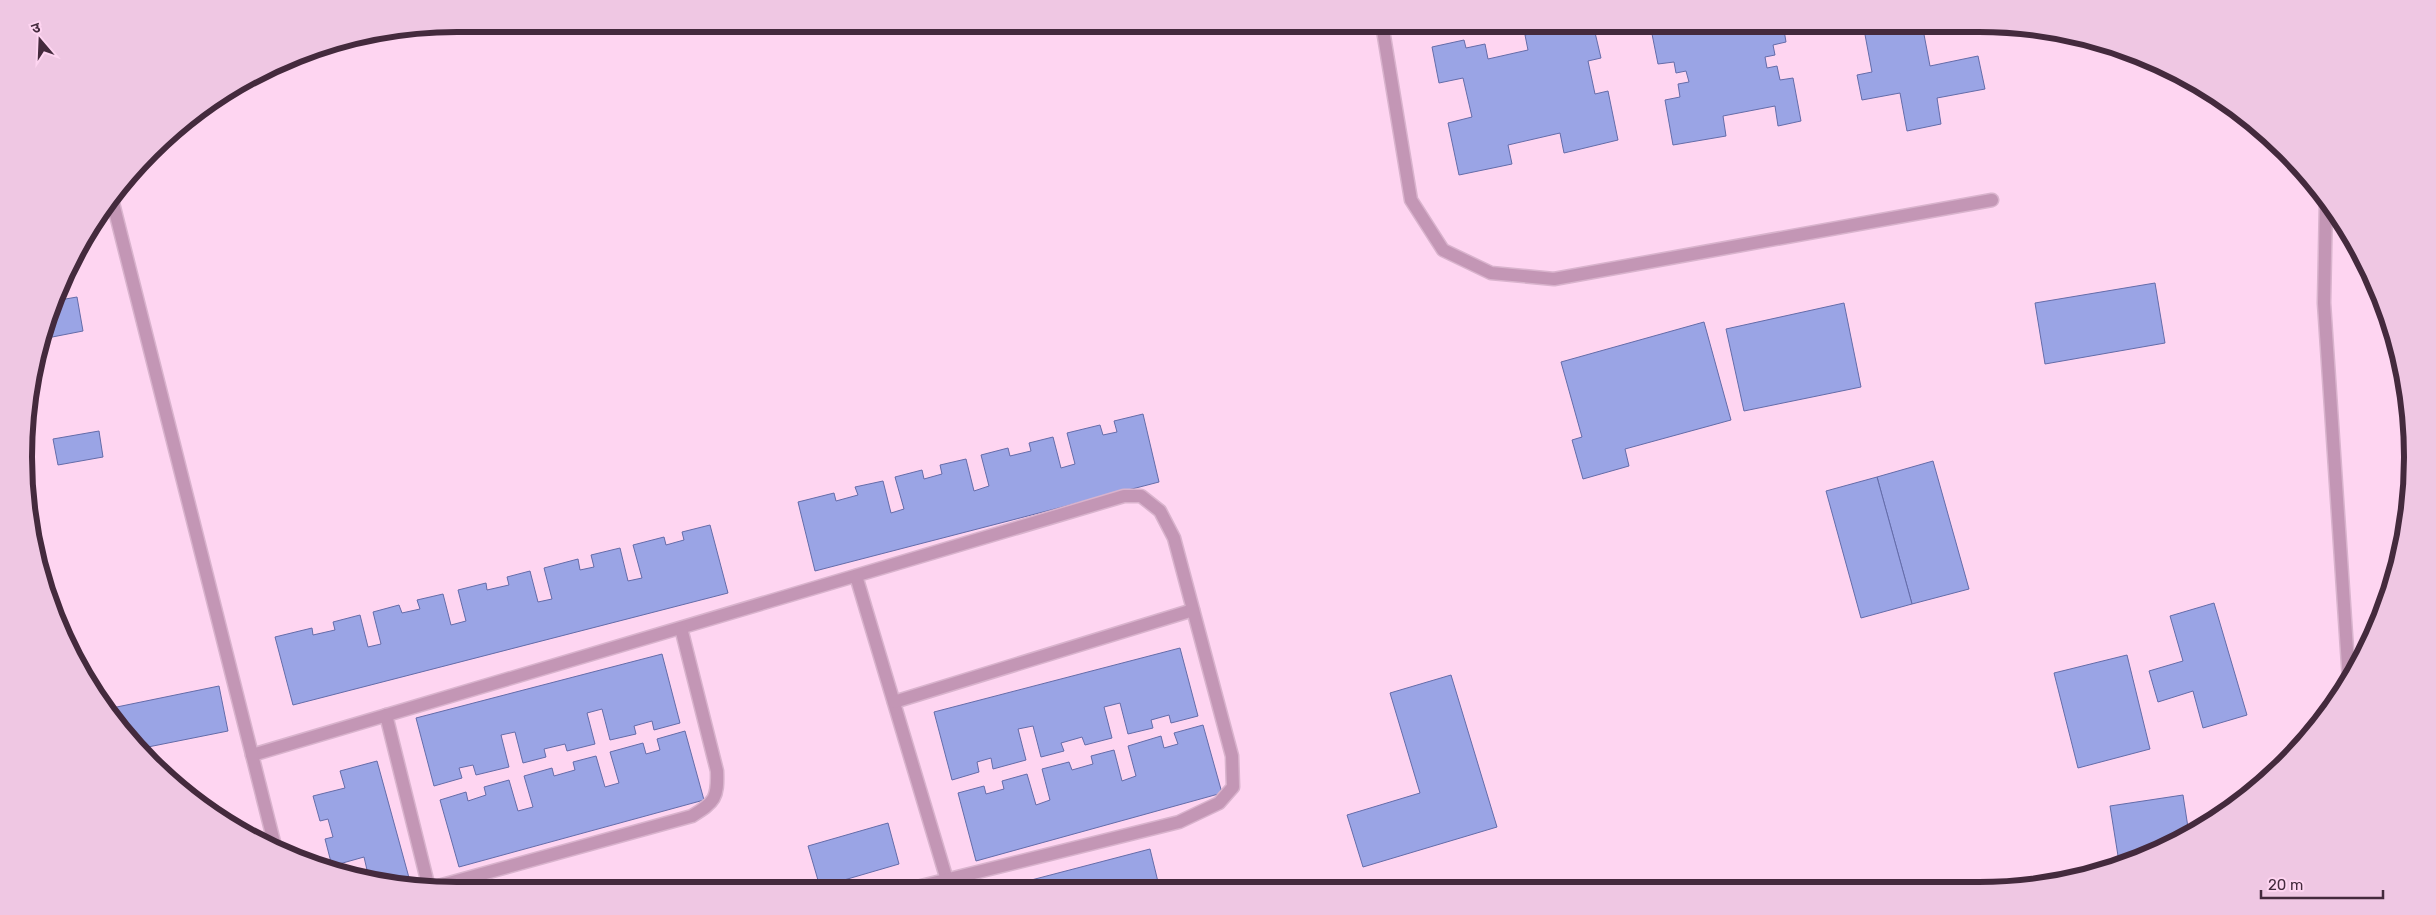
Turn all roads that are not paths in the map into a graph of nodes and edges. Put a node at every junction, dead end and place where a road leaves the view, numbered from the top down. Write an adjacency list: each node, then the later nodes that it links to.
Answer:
1 (1383, 32): 2 (street)
2 (1992, 200)
3 (114, 207): 11 (street)
4 (2326, 212): 8 (street)
5 (856, 576): 6 (street); 7 (street); 9 (street)
6 (1193, 610): 9 (street); 13 (street)
7 (681, 628): 10 (street); 15 (street)
8 (2348, 668)
9 (894, 702): 13 (street)
10 (386, 715): 11 (street); 14 (street)
11 (252, 755): 12 (street)
12 (274, 841)
13 (947, 880): 16 (street)
14 (428, 882)
15 (452, 882)
16 (939, 882)

